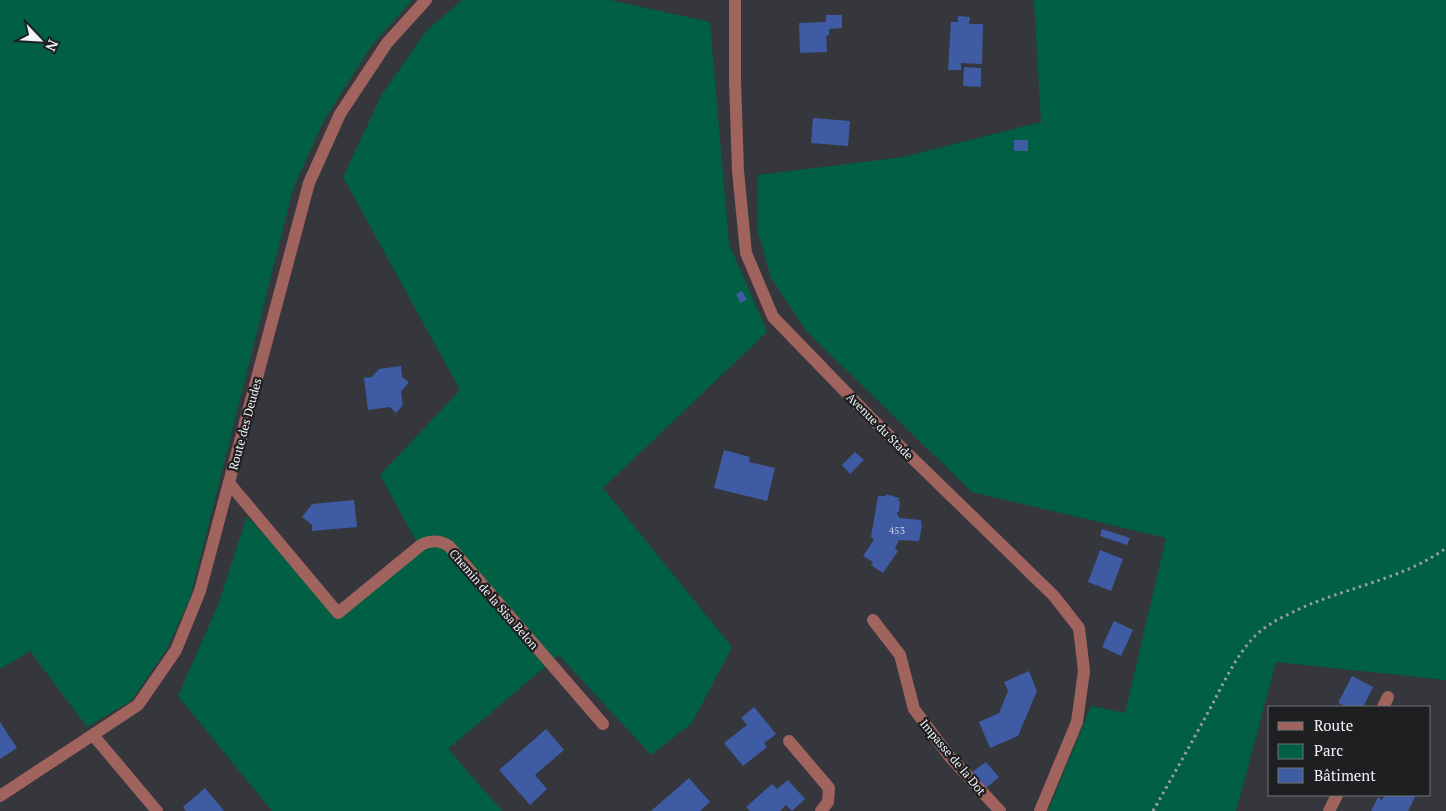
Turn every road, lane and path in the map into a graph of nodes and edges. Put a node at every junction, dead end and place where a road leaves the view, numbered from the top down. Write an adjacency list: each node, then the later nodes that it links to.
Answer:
1 (426, 0): 3 (street, Route des Deudes)
2 (735, 0): 14 (street, Avenue du Stade)
3 (229, 482): 6 (street, Chemin de la Sisa Belon); 7 (street, Route des Deudes)
4 (1446, 548): 15 (path)
5 (873, 620): 13 (street, Impasse de la Dot)
6 (603, 724)
7 (93, 735): 9 (street, Route des Deudes); 11 (street)
8 (789, 741): 12 (street)
9 (0, 796)
10 (1336, 796): 16 (street)
11 (157, 811)
12 (820, 811)
13 (1000, 811)
14 (1040, 811)
15 (1153, 811)
16 (1329, 811)

